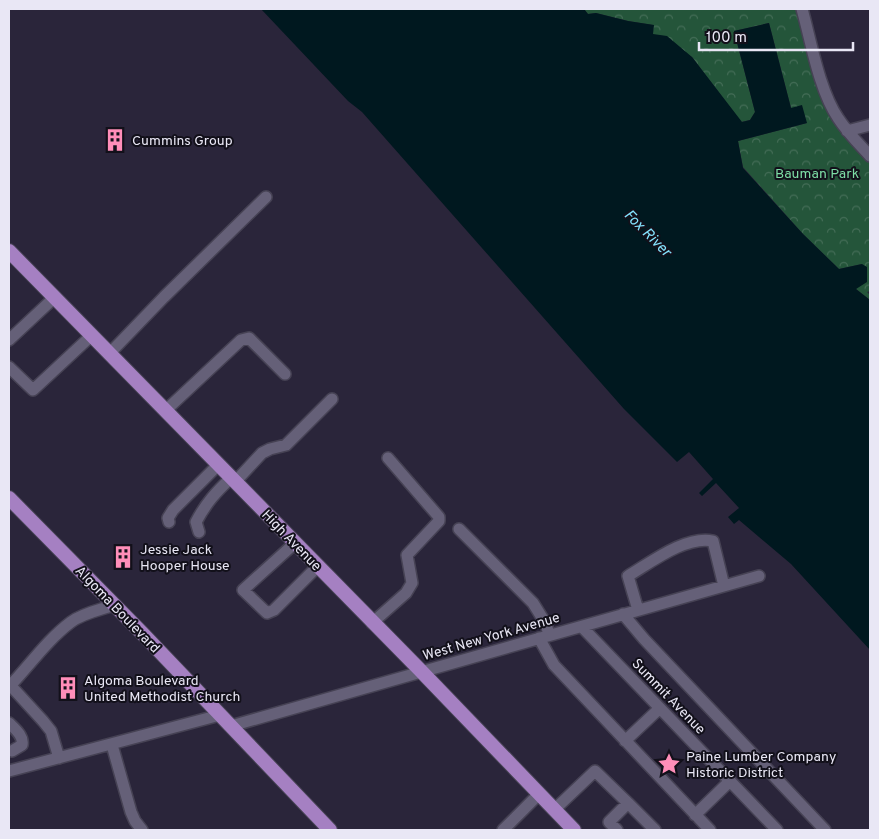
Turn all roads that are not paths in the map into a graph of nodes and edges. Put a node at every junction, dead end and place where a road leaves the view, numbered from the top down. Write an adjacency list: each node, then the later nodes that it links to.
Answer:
1 (802, 9): 3 (street)
2 (870, 125): 3 (street)
3 (848, 131): 4 (street)
4 (870, 156)
5 (266, 197): 10 (street)
6 (9, 251): 7 (main road, High Avenue)
7 (55, 297): 8 (main road, High Avenue); 9 (street)
8 (91, 336): 10 (main road, High Avenue); 11 (street)
9 (9, 340)
10 (109, 354): 14 (main road, High Avenue)
11 (9, 367)
12 (285, 374): 14 (street)
13 (332, 399): 17 (street)
14 (165, 411): 16 (main road, High Avenue)
15 (388, 458): 29 (street)
16 (218, 465): 17 (main road, High Avenue); 19 (street)
17 (233, 480): 21 (street); 22 (main road, High Avenue)
18 (9, 498): 26 (main road, Algoma Boulevard)
19 (169, 522)
20 (459, 530): 31 (street)
21 (199, 532)
22 (295, 544): 23 (main road, High Avenue); 23 (street)
23 (318, 567): 29 (main road, High Avenue)
24 (759, 576): 25 (street, West New York Avenue)
25 (724, 586): 27 (street, West New York Avenue); 27 (street)
26 (114, 605): 33 (street); 35 (main road, Algoma Boulevard)
27 (638, 610): 28 (street, West New York Avenue)
28 (623, 614): 30 (street, West New York Avenue); 56 (street)
29 (372, 623): 32 (main road, High Avenue)
30 (582, 627): 31 (street, West New York Avenue); 34 (street, Summit Avenue)
31 (544, 637): 32 (street, West New York Avenue); 38 (street)
32 (421, 671): 37 (street, West New York Avenue); 44 (main road, High Avenue)
33 (10, 686): 41 (street)
34 (660, 708): 38 (street); 43 (street, Summit Avenue)
35 (220, 715): 37 (main road, Algoma Boulevard); 39 (street)
36 (9, 723): 40 (street)
37 (230, 726): 50 (main road, Algoma Boulevard)
38 (626, 741): 47 (street)
39 (112, 744): 41 (street); 49 (street)
40 (10, 750): 42 (street)
41 (59, 758): 42 (street)
42 (12, 770)
43 (730, 781): 47 (street); 55 (street, Summit Avenue)
44 (539, 794): 46 (main road, High Avenue); 51 (street)
45 (628, 803): 46 (street); 48 (street); 53 (street)
46 (554, 810): 52 (main road, High Avenue)
47 (695, 814): 54 (street)
48 (610, 828)
49 (142, 830)
50 (330, 830)
51 (503, 830)
52 (574, 830)
53 (655, 830)
54 (710, 830)
55 (777, 830)
56 (825, 830)

